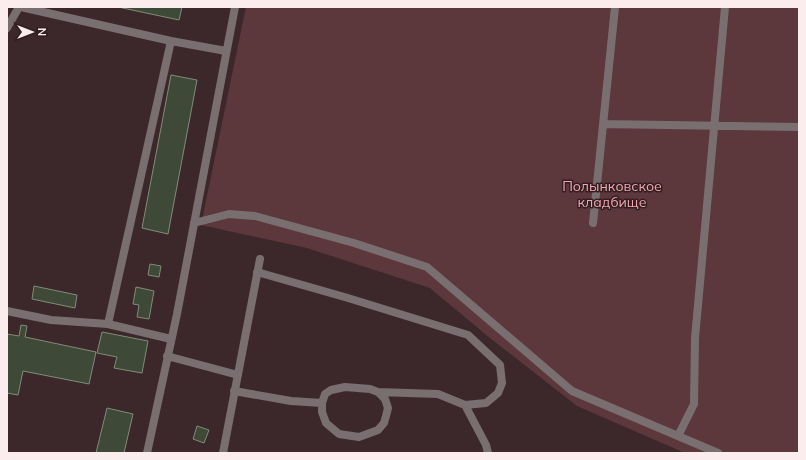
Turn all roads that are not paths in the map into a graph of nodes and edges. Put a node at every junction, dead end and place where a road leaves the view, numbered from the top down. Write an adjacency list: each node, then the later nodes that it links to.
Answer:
1 (20, 7): 5 (lane); 6 (lane)
2 (235, 7): 7 (lane)
3 (615, 7): 8 (lane)
4 (725, 7): 9 (lane)
5 (7, 28)
6 (171, 41): 7 (lane); 16 (lane)
7 (226, 51): 12 (lane)
8 (603, 124): 9 (lane); 11 (lane)
9 (714, 126): 10 (lane); 24 (lane)
10 (799, 127)
11 (593, 223)
12 (194, 224): 17 (lane); 24 (lane)
13 (260, 259): 14 (lane)
14 (257, 272): 19 (lane); 23 (lane)
15 (7, 311): 16 (lane)
16 (108, 324): 17 (lane)
17 (171, 339): 18 (lane)
18 (167, 356): 19 (lane); 25 (lane)
19 (238, 375): 20 (lane)
20 (234, 391): 22 (lane); 26 (lane)
21 (378, 392): 22 (lane); 22 (lane); 23 (lane)
22 (322, 403)
23 (465, 405): 27 (lane)
24 (678, 436): 28 (lane)
25 (147, 453)
26 (223, 453)
27 (488, 453)
28 (718, 453)

